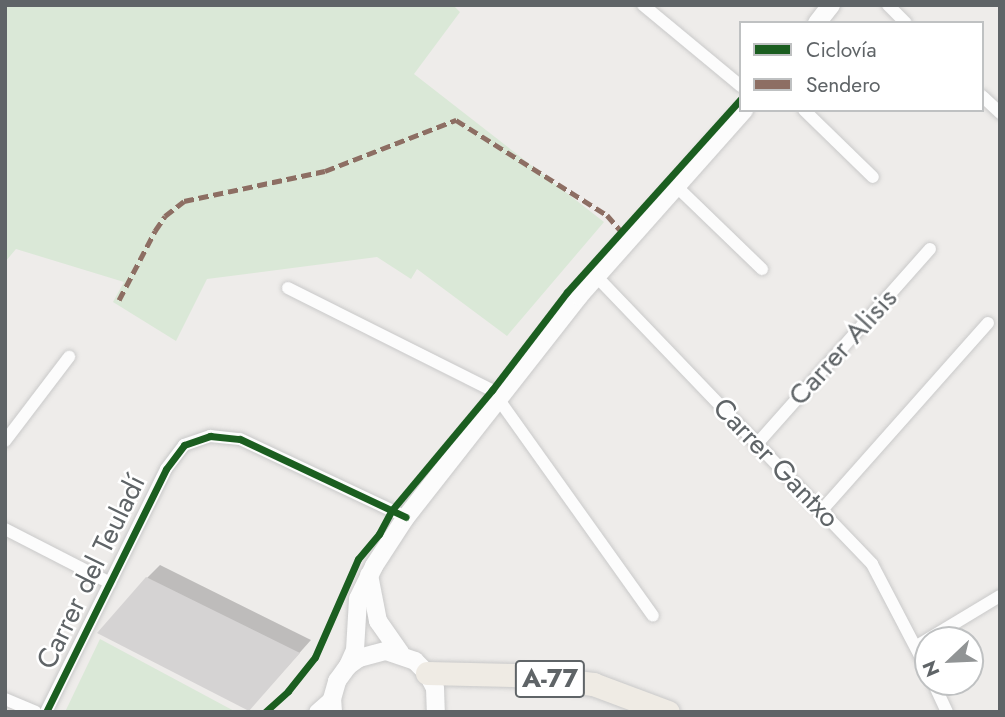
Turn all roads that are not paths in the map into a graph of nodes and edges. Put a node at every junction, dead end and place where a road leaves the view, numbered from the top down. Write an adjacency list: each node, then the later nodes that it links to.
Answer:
1 (643, 5): 6 (street)
2 (831, 5): 4 (main road)
3 (888, 5): 5 (street)
4 (819, 21)
5 (904, 21)
6 (739, 84)
7 (984, 98): 10 (street)
8 (742, 112): 12 (main road)
9 (806, 112): 11 (street)
10 (1000, 113)
11 (873, 177)
12 (676, 185): 14 (street); 15 (main road)
13 (930, 249): 21 (street, Carrer Alisis)
14 (762, 269)
15 (596, 276): 19 (main road); 21 (street, Carrer Gantxo)
16 (288, 288): 19 (street)
17 (988, 323): 22 (street)
18 (69, 357): 20 (street)
19 (497, 401): 23 (main road); 28 (street)
20 (5, 441)
21 (756, 445): 22 (street, Carrer Gantxo)
22 (822, 510): 30 (street, Carrer Gantxo)
23 (406, 517): 25 (main road); 26 (street, Carrer del Teuladí)
24 (5, 529): 26 (street)
25 (371, 570): 31 (main road); 32 (main road)
26 (110, 583): 38 (street, Carrer del Teuladí)
27 (1000, 596): 29 (street)
28 (653, 616)
29 (950, 626)
30 (914, 641)
31 (400, 653): 32 (main road); 33 (main road)
32 (348, 666): 36 (main road)
33 (427, 673): 40 (main road); 41 (highway, A-77)
34 (940, 696): 42 (street)
35 (5, 699): 37 (street)
36 (333, 705): 39 (street)
37 (35, 712)
38 (46, 712)
39 (317, 712)
40 (436, 712)
41 (668, 712)
42 (947, 712)

